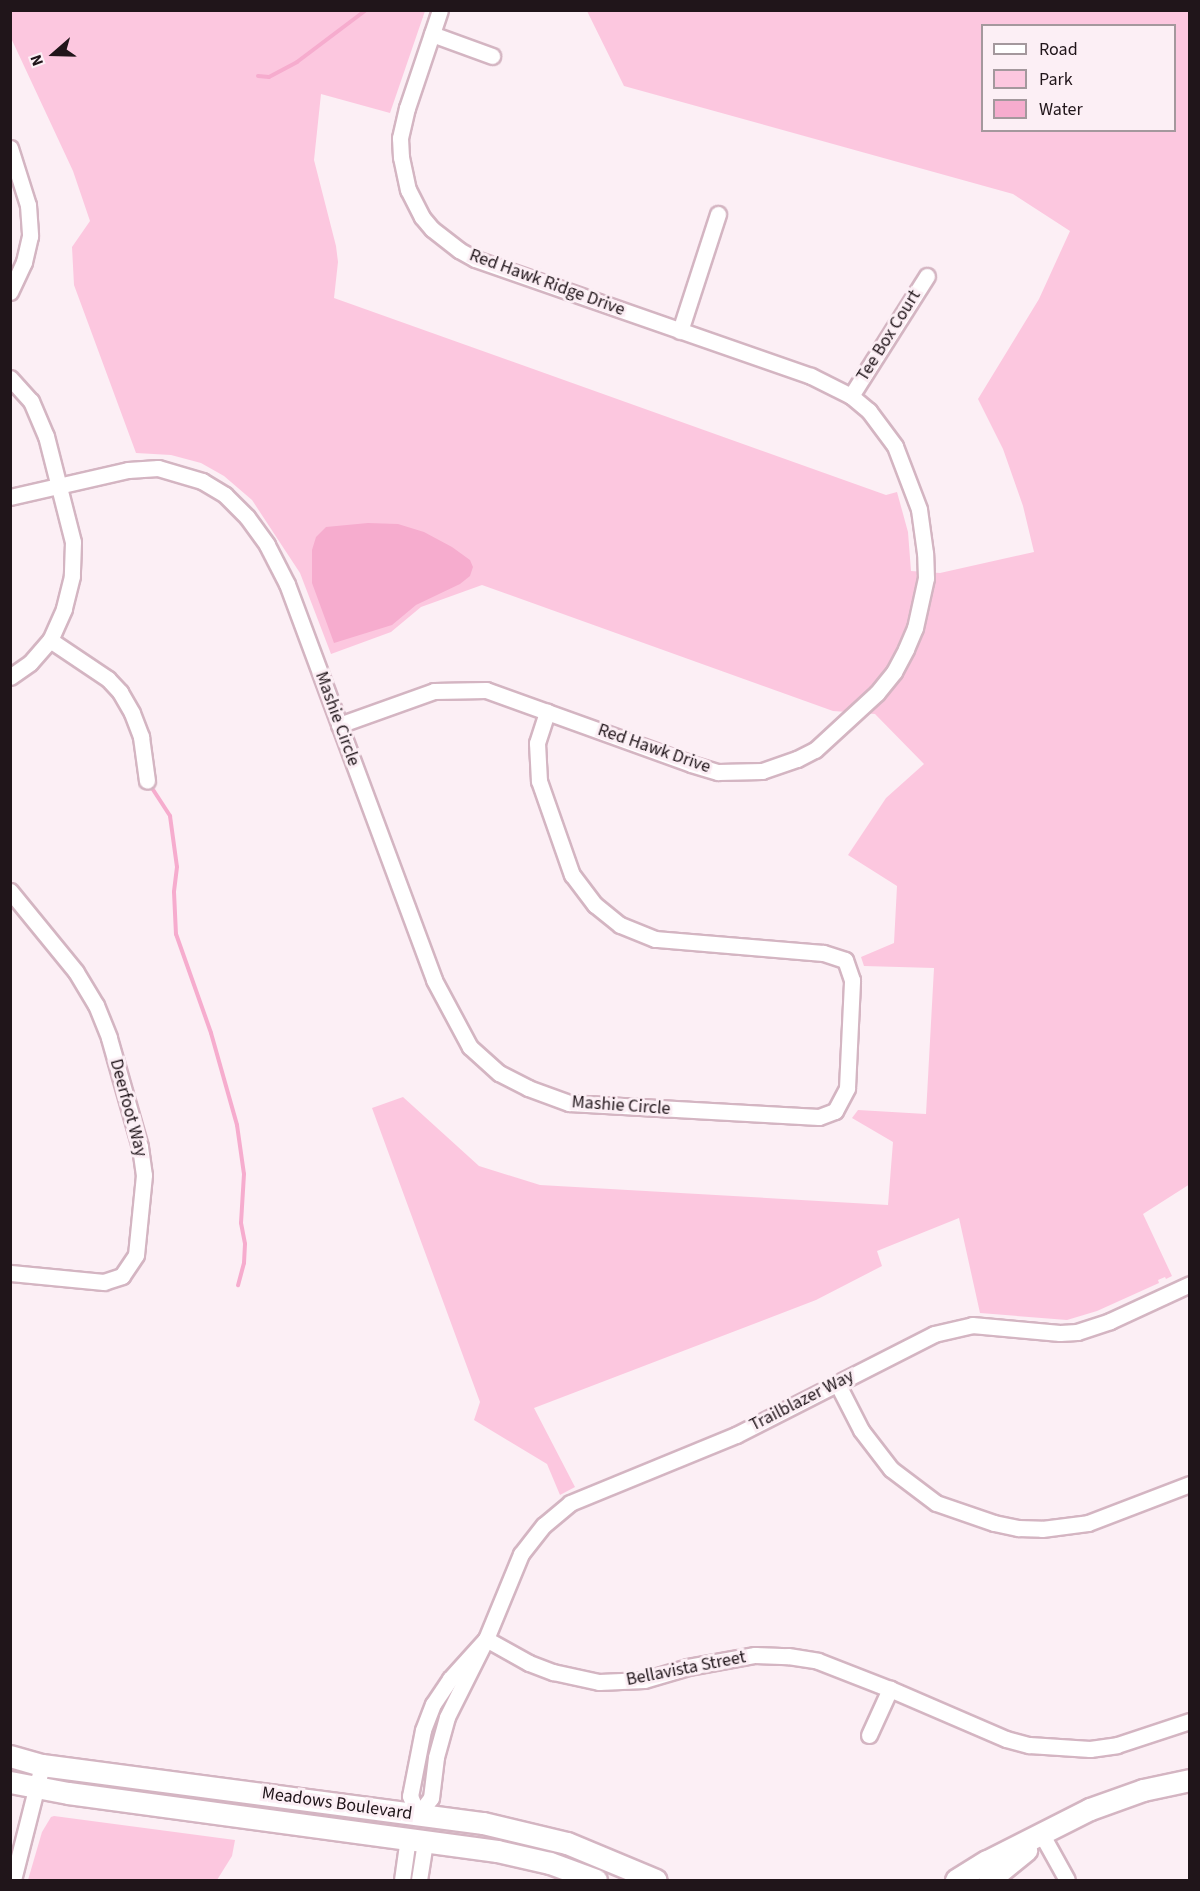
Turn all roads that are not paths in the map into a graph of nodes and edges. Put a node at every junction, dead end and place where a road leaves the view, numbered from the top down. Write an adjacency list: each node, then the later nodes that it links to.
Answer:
1 (440, 10): 2 (street, Red Hawk Ridge Drive)
2 (432, 34): 3 (street); 8 (street, Red Hawk Ridge Drive)
3 (492, 56)
4 (10, 148): 7 (street)
5 (718, 214): 8 (street)
6 (927, 276): 10 (street, Tee Box Court)
7 (10, 292)
8 (681, 331): 10 (street, Red Hawk Ridge Drive)
9 (10, 378): 11 (street)
10 (851, 396): 15 (street, Red Hawk Drive)
11 (59, 486): 12 (street, Mashie Circle); 13 (street); 16 (street, Mashie Circle)
12 (10, 497)
13 (50, 640): 14 (street); 17 (street)
14 (10, 677)
15 (547, 712): 16 (street, Red Hawk Drive); 16 (street, Mashie Circle)
16 (339, 725)
17 (147, 781)
18 (10, 891): 19 (street, Deerfoot Way)
19 (10, 1273)
20 (1190, 1284): 21 (street, Trailblazer Way)
21 (837, 1383): 22 (street); 23 (street, Trailblazer Way)
22 (1190, 1484)
23 (486, 1639): 24 (street, Bellavista Street); 32 (street, Trailblazer Way)
24 (890, 1689): 25 (street, Bellavista Street); 26 (street)
25 (1190, 1721)
26 (869, 1735)
27 (10, 1756): 28 (main road, Meadows Boulevard)
28 (42, 1765): 31 (street); 32 (main road, Meadows Boulevard)
29 (1190, 1780): 34 (main road)
30 (10, 1782): 31 (main road, Meadows Boulevard)
31 (38, 1788): 33 (main road, Meadows Boulevard); 36 (street)
32 (418, 1815): 33 (main road); 40 (main road, Meadows Boulevard)
33 (287, 1821): 35 (main road, Meadows Boulevard)
34 (1042, 1835): 41 (main road); 42 (main road); 43 (street)
35 (417, 1840): 37 (street); 38 (street); 39 (main road, Meadows Boulevard)
36 (13, 1881)
37 (402, 1881)
38 (419, 1881)
39 (596, 1881)
40 (656, 1881)
41 (956, 1881)
42 (989, 1881)
43 (1067, 1881)

